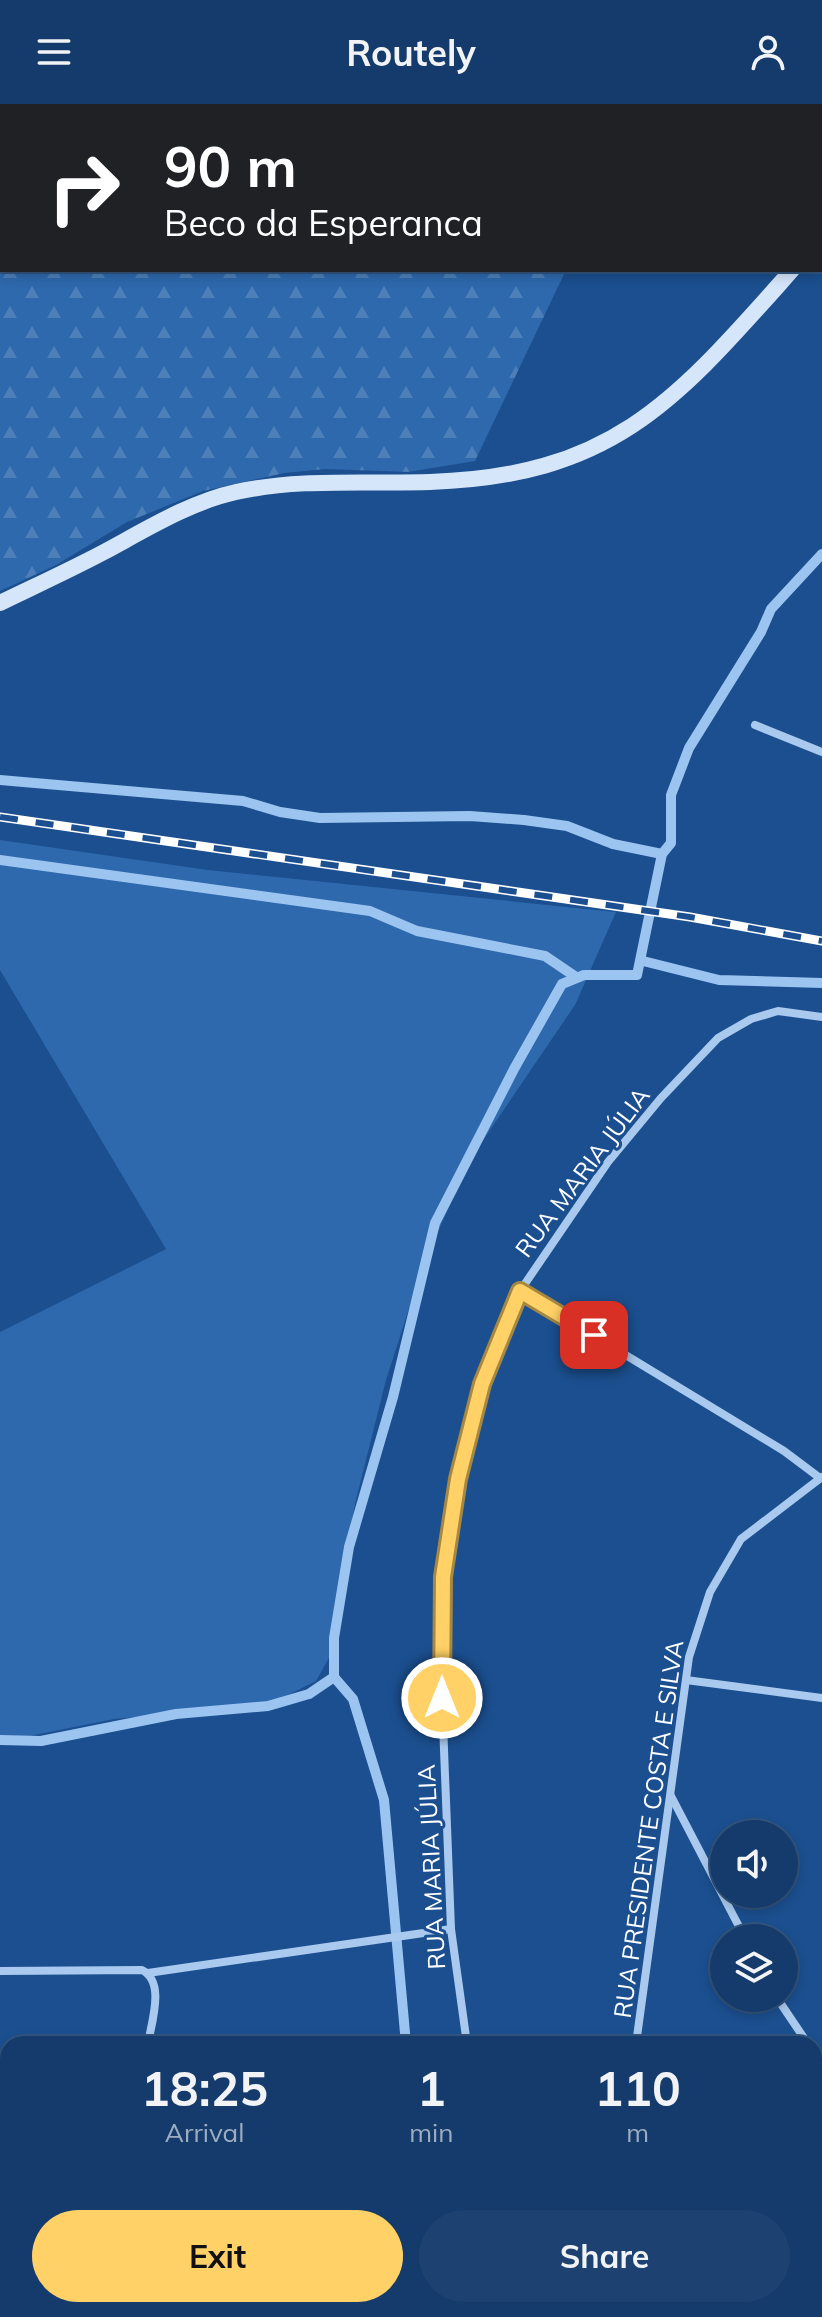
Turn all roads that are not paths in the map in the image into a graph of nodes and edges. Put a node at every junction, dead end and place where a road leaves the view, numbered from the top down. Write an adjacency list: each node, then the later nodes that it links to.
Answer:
1 (790, 272): 2 (street)
2 (0, 603)
3 (755, 725): 4 (street)
4 (822, 752)
5 (822, 1017): 6 (street, RUA MARIA JÚLIA)
6 (520, 1291): 7 (street); 12 (street, RUA MARIA JÚLIA)
7 (821, 1478): 8 (street, RUA PRESIDENTE COSTA E SILVA)
8 (686, 1680): 9 (street); 10 (street, RUA PRESIDENTE COSTA E SILVA)
9 (822, 1698)
10 (671, 1795): 11 (street); 18 (street, RUA PRESIDENTE COSTA E SILVA)
11 (738, 1924)
12 (451, 1929): 14 (street); 17 (street, RUA MARIA JÚLIA)
13 (0, 1971): 14 (street)
14 (148, 1973): 16 (street)
15 (786, 2012): 19 (street)
16 (149, 2036)
17 (466, 2036)
18 (637, 2036)
19 (803, 2036)

